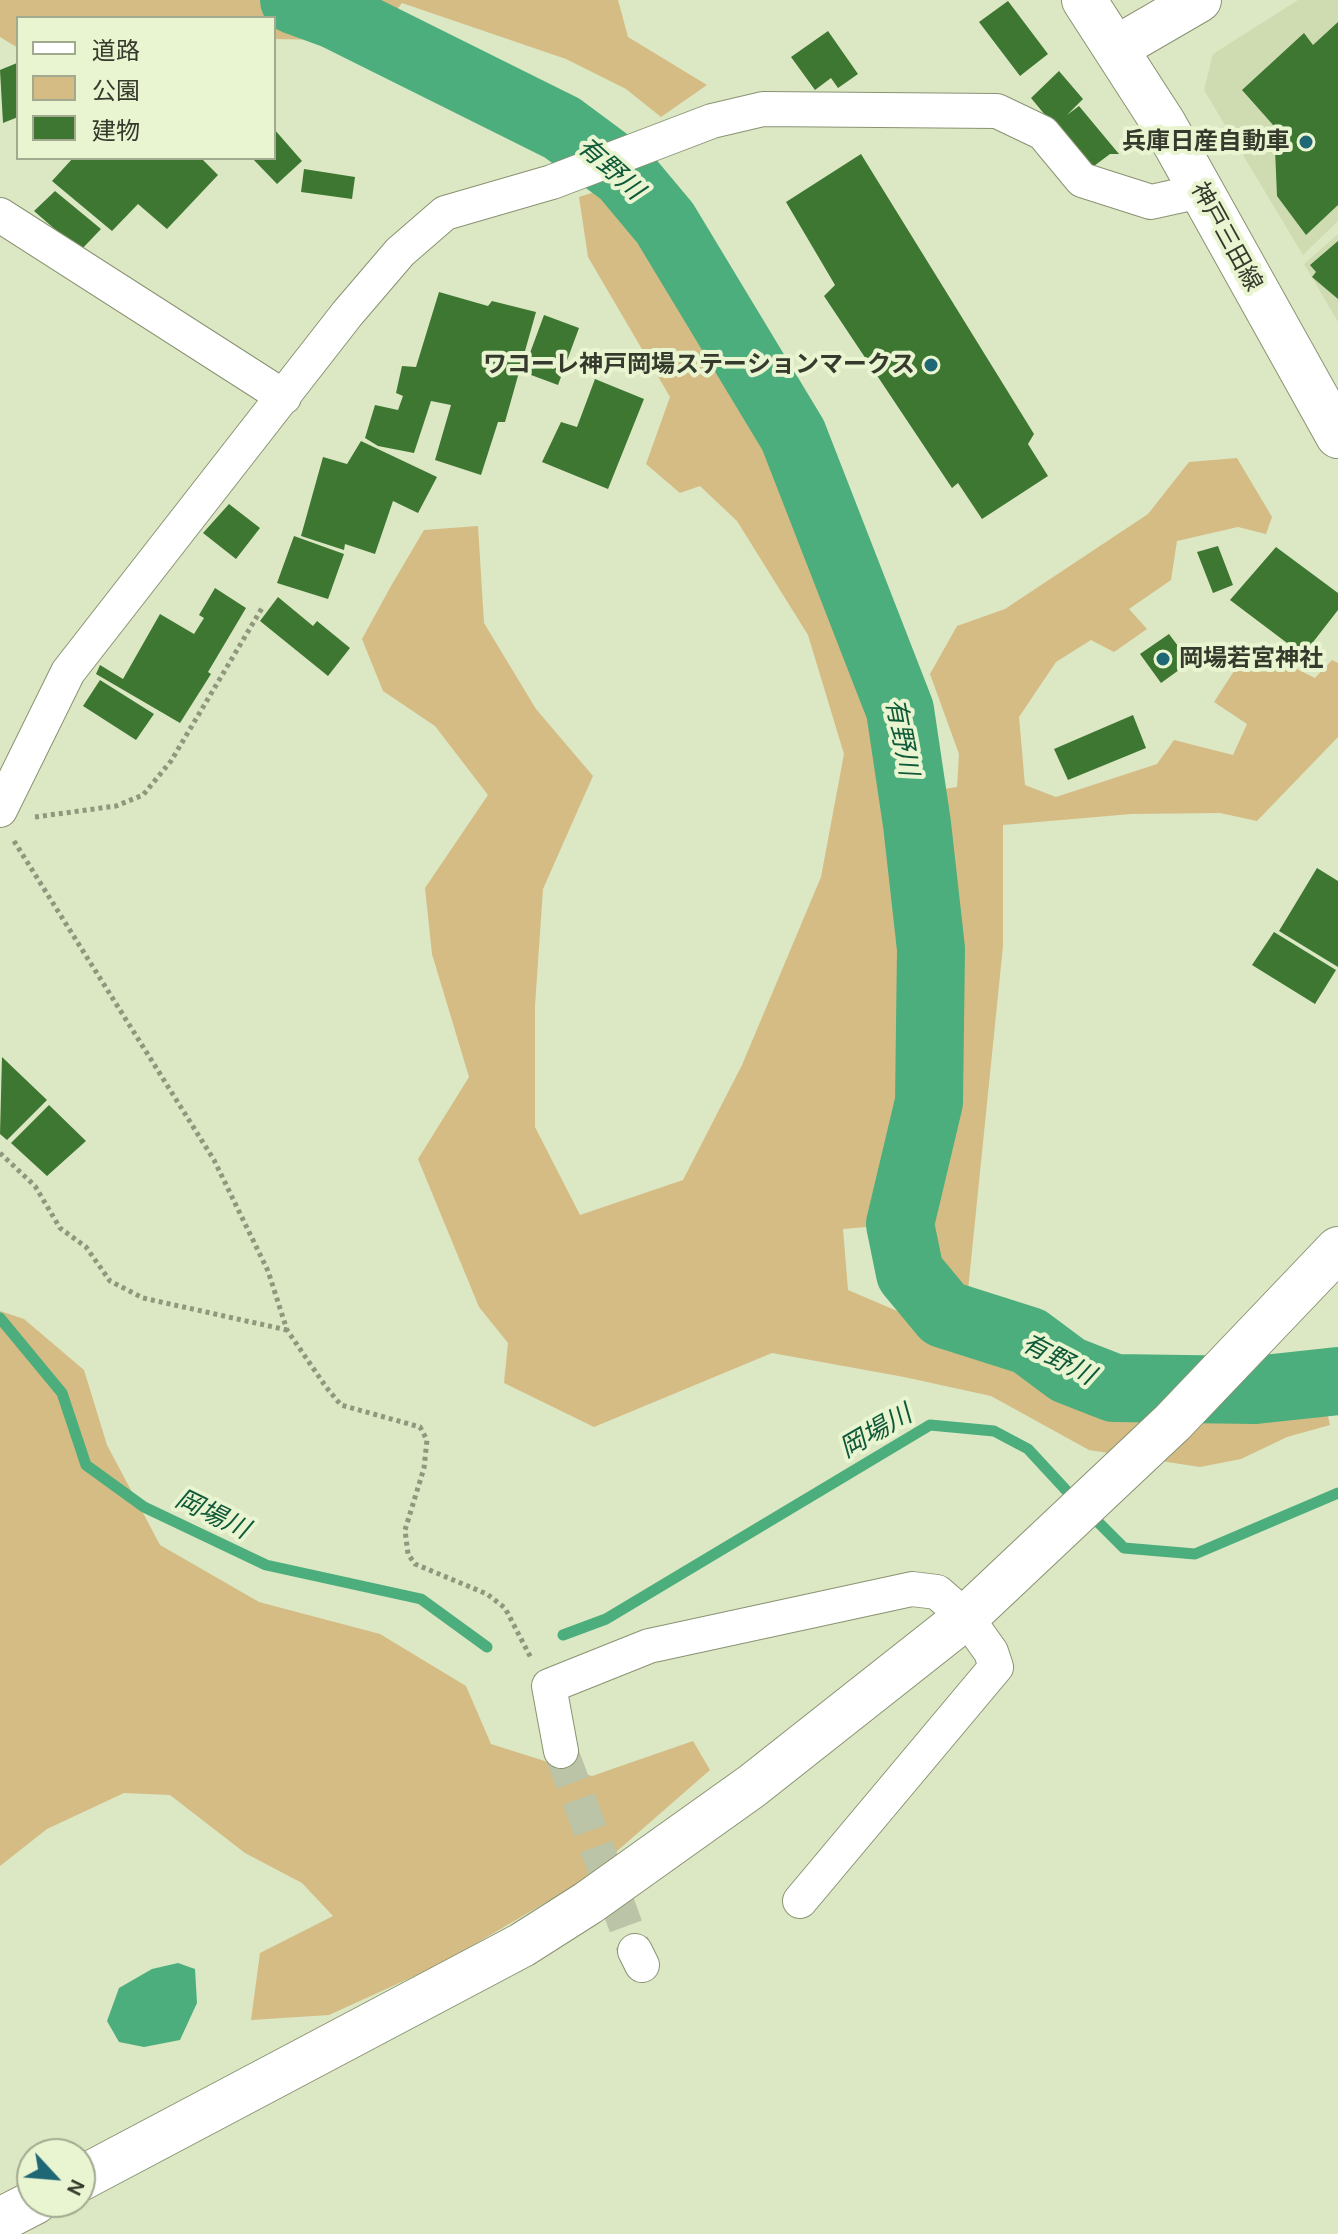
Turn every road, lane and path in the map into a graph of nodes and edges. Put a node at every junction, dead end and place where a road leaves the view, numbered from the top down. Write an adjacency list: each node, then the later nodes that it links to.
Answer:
1 (1084, 0): 3 (street, 神戸三田線)
2 (1199, 0): 3 (street)
3 (1118, 47): 4 (street, 神戸三田線)
4 (1201, 191): 6 (street); 7 (street, 神戸三田線)
5 (0, 215): 6 (street)
6 (284, 397): 9 (street)
7 (1338, 436)
8 (262, 608): 9 (path)
9 (11, 820): 12 (path)
10 (0, 1153): 12 (path)
11 (1338, 1249): 13 (street)
12 (287, 1330): 14 (path)
13 (966, 1617): 15 (street); 16 (street); 17 (street)
14 (520, 1641)
15 (561, 1751)
16 (800, 1901)
17 (96, 2171)

